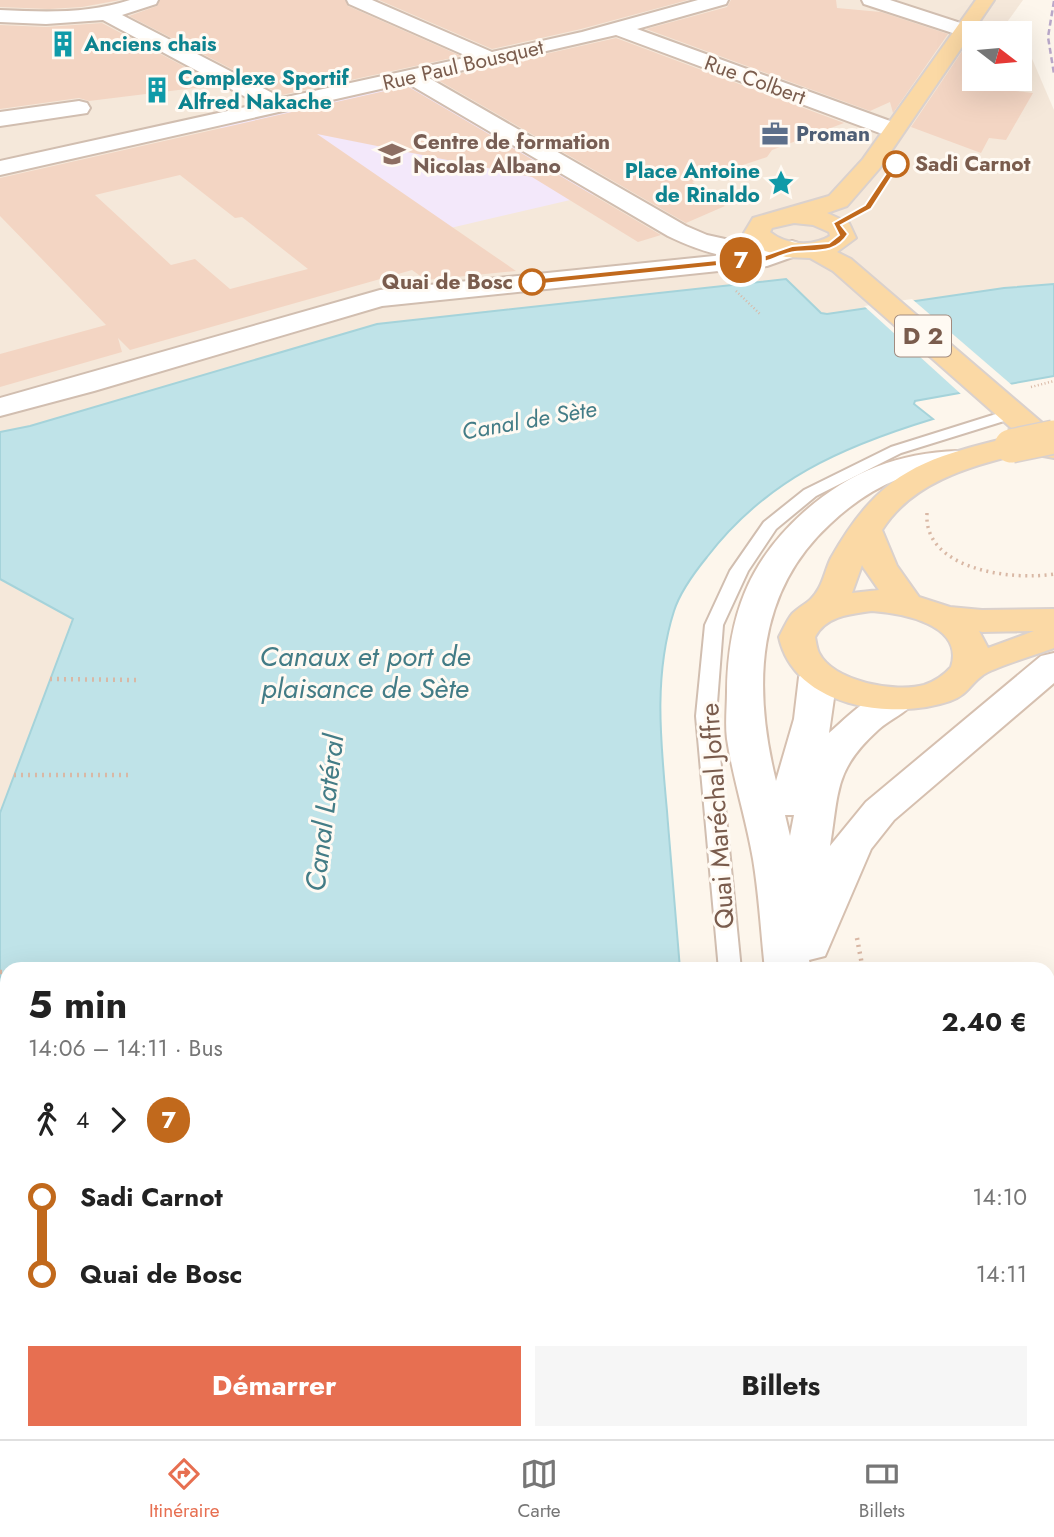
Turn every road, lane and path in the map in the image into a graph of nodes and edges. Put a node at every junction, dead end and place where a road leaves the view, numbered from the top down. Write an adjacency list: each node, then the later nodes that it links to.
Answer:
1 (149, 0): 6 (street)
2 (356, 0): 13 (street)
3 (719, 0): 9 (street, Rue Paul Bousquet)
4 (871, 0): 10 (street)
5 (993, 6): 8 (main road)
6 (106, 14): 7 (street); 15 (street)
7 (0, 16)
8 (984, 21)
9 (617, 28): 13 (street, Rue Paul Bousquet); 18 (street, Rue Colbert)
10 (962, 33)
11 (962, 51): 18 (main road)
12 (962, 56): 22 (main road)
13 (491, 59): 14 (street, Rue Paul Bousquet)
14 (410, 76): 15 (street, Rue Paul Bousquet); 25 (street)
15 (280, 106): 20 (street, Rue Paul Bousquet)
16 (79, 108): 17 (street)
17 (0, 118)
18 (893, 130): 23 (main road)
19 (8, 145): 20 (street)
20 (31, 161): 21 (street, Rue Paul Bousquet)
21 (0, 168)
22 (881, 186)
23 (794, 216): 24 (main road); 25 (main road)
24 (833, 247): 25 (main road); 25 (street); 28 (main road, D 2)
25 (740, 259): 26 (path); 27 (street)
26 (760, 314)
27 (0, 407)
28 (1012, 414): 30 (main road, D 2); 50 (lane, Quai Maréchal Joffre)
29 (1054, 437): 31 (main road, bridge)
30 (1054, 449)
31 (958, 460): 33 (main road); 48 (street, Quai Maréchal Joffre)
32 (932, 505): 34 (path)
33 (867, 532): 35 (main road); 36 (main road)
34 (1054, 574)
35 (906, 604): 36 (main road); 37 (main road)
36 (821, 610): 42 (main road)
37 (942, 617): 38 (main road); 41 (main road)
38 (1054, 620)
39 (1054, 636): 41 (main road)
40 (1054, 664): 49 (street)
41 (970, 667): 45 (main road)
42 (818, 677): 45 (main road); 48 (street)
43 (50, 679): 44 (path)
44 (137, 680)
45 (897, 699): 49 (street)
46 (14, 775): 47 (path)
47 (129, 775)
48 (774, 859): 49 (street, Quai Maréchal Joffre)
49 (803, 961)
50 (729, 962)

